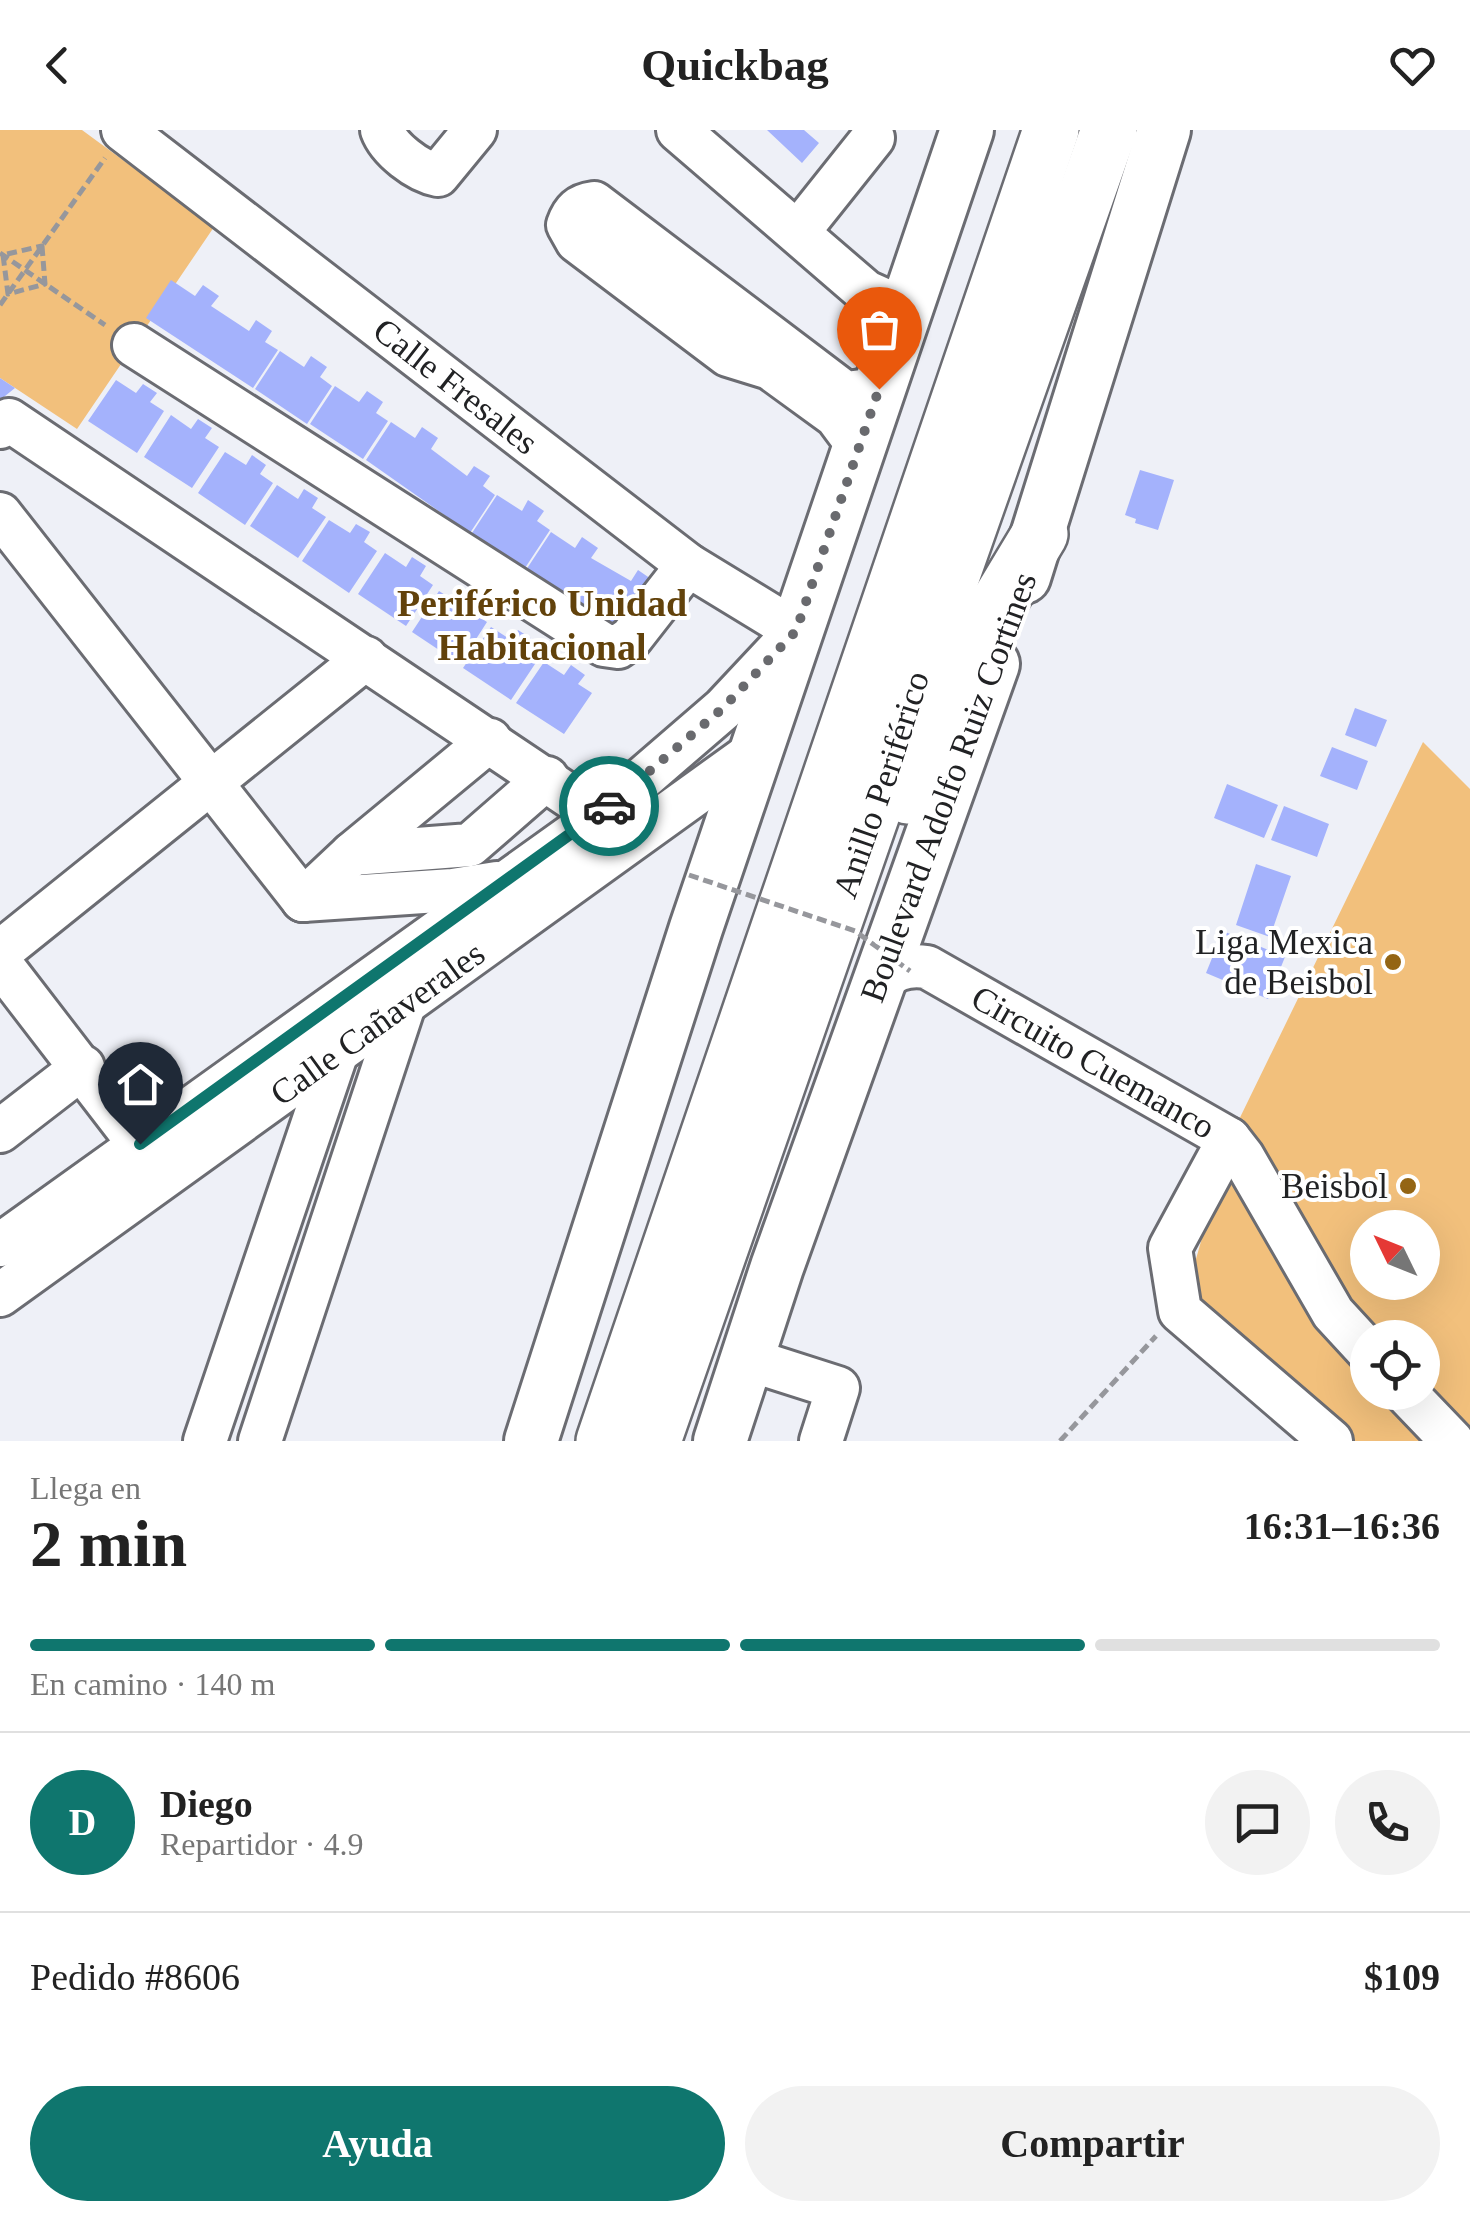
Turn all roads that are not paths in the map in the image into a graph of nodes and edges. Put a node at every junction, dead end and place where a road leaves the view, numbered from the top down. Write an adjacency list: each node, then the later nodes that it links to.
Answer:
1 (123, 130): 18 (street, Calle Fresales)
2 (382, 130): 3 (street)
3 (475, 130)
4 (678, 130): 10 (street)
5 (1051, 130): 50 (highway, Anillo Periférico)
6 (1110, 130): 29 (highway, Anillo Periférico)
7 (1164, 130): 17 (main road, Boulevard Adolfo Ruiz Cortines)
8 (952, 137): 11 (main road)
9 (873, 138): 10 (street)
10 (798, 232): 11 (street)
11 (906, 310): 13 (main road)
12 (134, 345): 18 (street)
13 (879, 389): 15 (main road); 15 (street)
14 (0, 427): 20 (street)
15 (859, 447): 19 (main road)
16 (0, 514): 24 (street)
17 (1040, 534): 29 (highway); 34 (main road, Boulevard Adolfo Ruiz Cortines)
18 (688, 565): 19 (street, Calle Fresales)
19 (796, 631): 22 (main road); 25 (street, Calle Cañaverales)
20 (366, 658): 21 (street); 24 (street)
21 (490, 740): 23 (street); 27 (street)
22 (756, 751): 26 (street, Calle Cañaverales); 49 (main road)
23 (547, 778): 25 (street); 27 (street)
24 (210, 783): 30 (street); 31 (street)
25 (612, 803): 26 (street); 28 (street, Calle Cañaverales)
26 (651, 825): 36 (street, Calle Cañaverales)
27 (352, 854): 30 (street)
28 (508, 881): 30 (street); 33 (street, Calle Cañaverales)
29 (849, 881): 51 (highway, Anillo Periférico)
30 (303, 900)
31 (0, 952)
32 (0, 963): 38 (street)
33 (393, 964): 35 (street, Calle Cañaverales); 36 (street)
34 (907, 977): 40 (street, Circuito Cuemanco); 45 (main road, Boulevard Adolfo Ruiz Cortines)
35 (334, 1005): 37 (street); 41 (street, Calle Cañaverales)
36 (404, 1005): 37 (street, Calle Cañaverales); 48 (street)
37 (339, 1051): 43 (street, Calle Cañaverales); 47 (street)
38 (83, 1067): 39 (street); 41 (street)
39 (0, 1131)
40 (1229, 1139): 44 (street); 54 (street, Circuito Cuemanco)
41 (140, 1144): 42 (street, Calle Cañaverales)
42 (0, 1245)
43 (0, 1295)
44 (1350, 1331)
45 (747, 1359): 52 (main road, Boulevard Adolfo Ruiz Cortines); 53 (street)
46 (1422, 1410): 55 (street)
47 (204, 1441)
48 (260, 1441)
49 (530, 1441)
50 (604, 1441)
51 (653, 1441)
52 (720, 1441)
53 (821, 1441)
54 (1331, 1441)
55 (1452, 1441)

